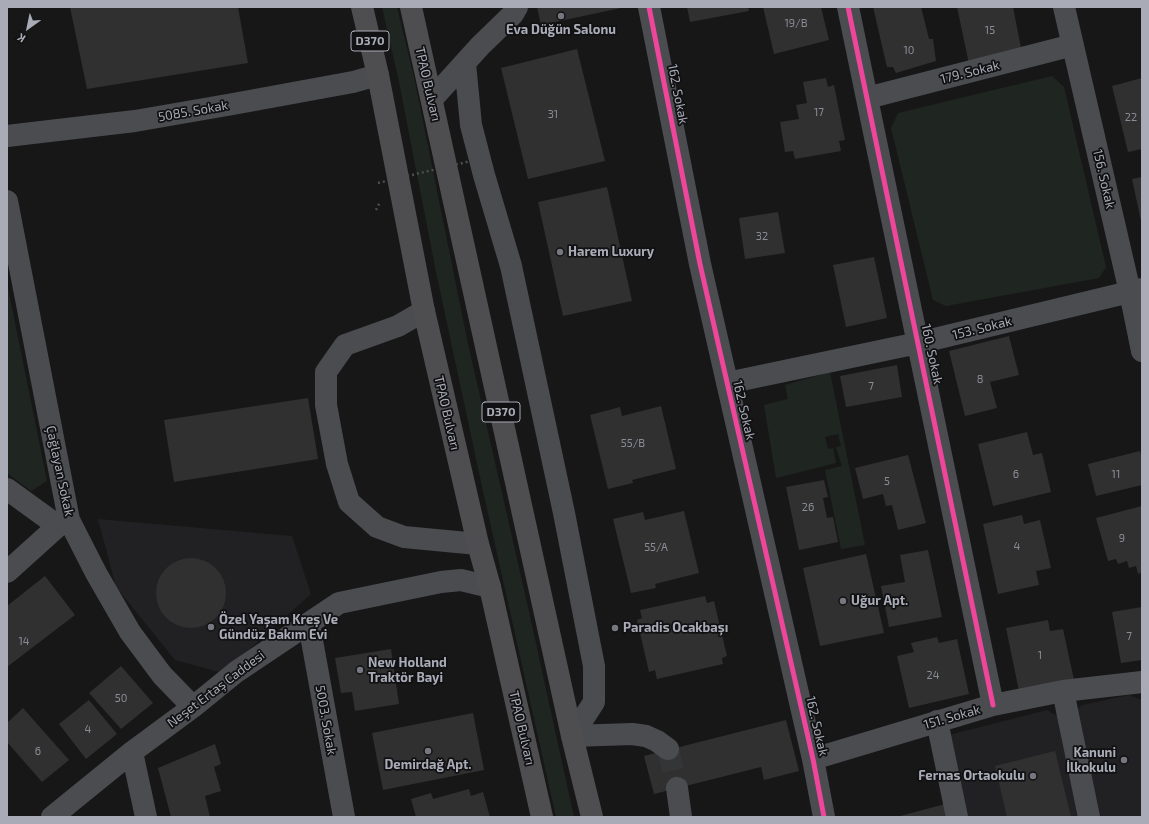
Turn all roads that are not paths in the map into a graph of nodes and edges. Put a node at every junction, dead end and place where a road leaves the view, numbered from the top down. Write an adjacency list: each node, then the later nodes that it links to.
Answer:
1 (362, 7): 9 (highway, TPAO Bulvarı / D370)
2 (411, 7): 11 (highway, TPAO Bulvarı / D370)
3 (517, 7): 8 (street)
4 (649, 7): 18 (street, 162. Sokak)
5 (848, 7): 10 (street, 160. Sokak)
6 (1064, 7): 7 (street, 156. Sokak)
7 (1073, 45): 10 (street, 179. Sokak); 14 (street, 156. Sokak)
8 (464, 63): 11 (street); 30 (street)
9 (378, 75): 12 (street, 5085. Sokak); 15 (highway, TPAO Bulvarı / D370)
10 (867, 98): 16 (street, 160. Sokak)
11 (432, 99): 30 (highway, TPAO Bulvarı / D370)
12 (7, 136)
13 (7, 201): 20 (street, Çağlayan Sokak)
14 (1136, 291): 16 (street, 153. Sokak); 17 (street, 156. Sokak)
15 (424, 311): 21 (highway, TPAO Bulvarı / D370); 21 (street)
16 (918, 343): 18 (street, 153. Sokak); 27 (street, 160. Sokak)
17 (1142, 351)
18 (727, 383): 33 (street, 162. Sokak)
19 (7, 489): 20 (street)
20 (64, 523): 22 (street); 28 (street, Çağlayan Sokak)
21 (478, 544): 23 (highway, TPAO Bulvarı / D370)
22 (7, 572)
23 (490, 587): 24 (street, Neşet Ertaş Caddesi); 38 (highway, TPAO Bulvarı / D370)
24 (309, 624): 28 (street, Neşet Ertaş Caddesi); 37 (street, 5003. Sokak)
25 (1142, 682): 26 (street, 151. Sokak)
26 (1063, 691): 27 (street, 151. Sokak); 43 (street)
27 (993, 705): 29 (street, 151. Sokak)
28 (193, 707): 32 (street, Neşet Ertaş Caddesi)
29 (937, 721): 33 (street, 151. Sokak); 42 (street)
30 (572, 736): 31 (street); 39 (highway, TPAO Bulvarı / D370)
31 (668, 749)
32 (132, 752): 35 (street, Neşet Ertaş Caddesi); 36 (street)
33 (813, 758): 41 (street, 162. Sokak)
34 (677, 788): 40 (street)
35 (52, 817)
36 (146, 817)
37 (344, 817)
38 (542, 817)
39 (592, 817)
40 (681, 817)
41 (824, 817)
42 (957, 817)
43 (1089, 817)

